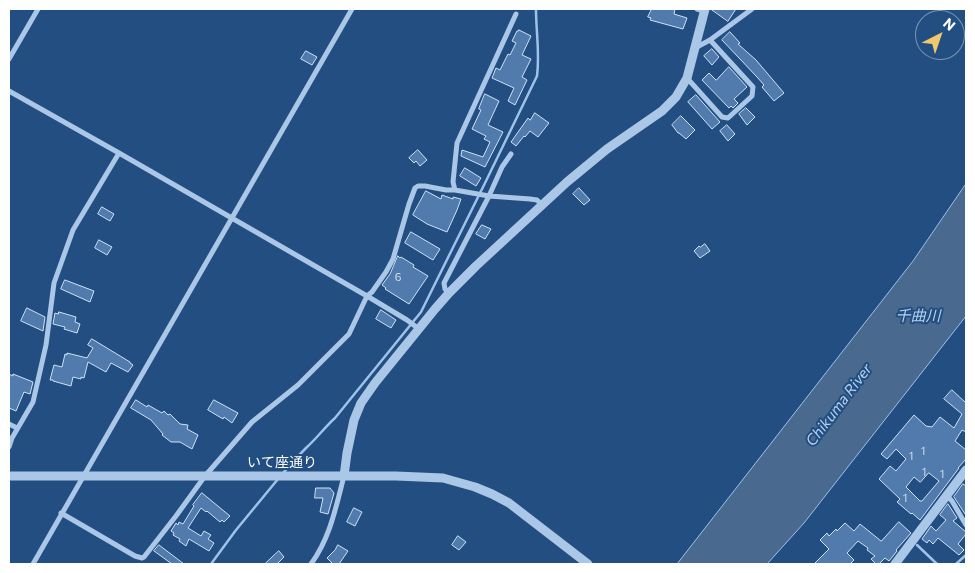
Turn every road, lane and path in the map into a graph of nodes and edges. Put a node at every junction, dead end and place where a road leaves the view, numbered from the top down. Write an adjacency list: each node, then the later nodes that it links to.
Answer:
1 (38, 9): 8 (street)
2 (352, 9): 16 (street)
3 (752, 9): 6 (street)
4 (702, 10): 7 (street)
5 (516, 14): 13 (street)
6 (710, 40): 7 (street); 9 (street)
7 (695, 48): 9 (street)
8 (9, 59)
9 (686, 78): 15 (street)
10 (9, 91): 11 (street)
11 (119, 153): 16 (street); 21 (street)
12 (512, 154): 14 (street)
13 (455, 190): 14 (street); 18 (street)
14 (487, 196): 15 (street); 17 (street)
15 (542, 206): 17 (street)
16 (232, 218): 18 (street); 25 (street)
17 (449, 293): 19 (street)
18 (367, 296): 19 (street); 26 (street)
19 (416, 327): 27 (street)
20 (9, 424): 21 (street)
21 (17, 428): 22 (street)
22 (9, 447)
23 (966, 470): 28 (street)
24 (9, 476): 25 (street, いて座通り)
25 (83, 476): 26 (street, いて座通り); 29 (street)
26 (205, 476): 27 (street, いて座通り); 29 (street)
27 (344, 476): 32 (street); 33 (street, いて座通り)
28 (948, 496): 30 (street); 34 (street)
29 (61, 513): 31 (street)
30 (966, 525)
31 (33, 564)
32 (311, 564)
33 (588, 564)
34 (895, 564)

